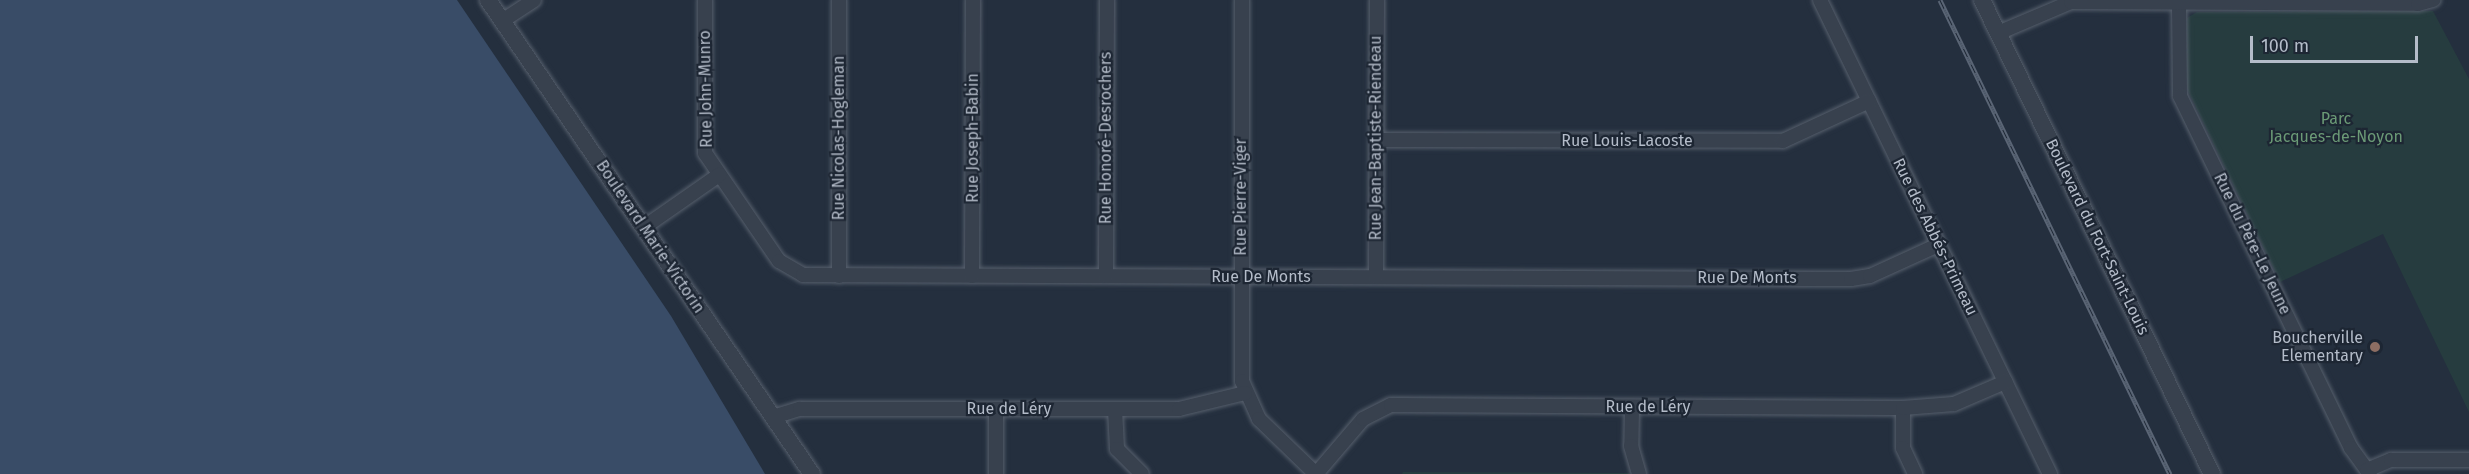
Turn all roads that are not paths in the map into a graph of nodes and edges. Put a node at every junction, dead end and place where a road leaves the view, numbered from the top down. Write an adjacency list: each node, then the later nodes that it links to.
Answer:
1 (488, 0): 13 (street, Boulevard Marie-Victorin)
2 (534, 0): 13 (street)
3 (705, 0): 17 (street, Rue John-Munro)
4 (839, 0): 20 (street, Rue Nicolas-Hogleman)
5 (973, 0): 21 (street, Rue Joseph-Babin)
6 (1107, 0): 22 (street, Rue Honoré-Desrochers)
7 (1242, 0): 23 (street, Rue Pierre-Viger)
8 (1377, 0): 16 (street, Rue Jean-Baptiste-Riendeau)
9 (1820, 0): 15 (street, Rue des Abbés-Primeau)
10 (1982, 0): 14 (street, Boulevard du Fort-Saint-Louis)
11 (2433, 0): 12 (street)
12 (2179, 3): 14 (street); 33 (street, Rue du Père-Le Jeune)
13 (502, 21): 18 (street, Boulevard Marie-Victorin)
14 (1998, 33): 41 (street, Boulevard du Fort-Saint-Louis)
15 (1869, 101): 16 (street, Rue Louis-Lacoste); 19 (street, Rue des Abbés-Primeau)
16 (1377, 140): 24 (street, Rue Jean-Baptiste-Riendeau)
17 (719, 175): 18 (street); 20 (street, Rue De Monts)
18 (643, 228): 31 (street, Boulevard Marie-Victorin)
19 (1938, 245): 24 (street, Rue De Monts); 25 (street, Rue des Abbés-Primeau)
20 (839, 276): 21 (street, Rue De Monts)
21 (972, 276): 22 (street, Rue De Monts)
22 (1106, 276): 23 (street, Rue De Monts)
23 (1241, 277): 24 (street, Rue De Monts); 26 (street, Rue Pierre-Viger)
24 (1376, 277)
25 (2005, 382): 28 (street, Rue de Léry); 40 (street, Rue des Abbés-Primeau)
26 (1245, 393): 30 (street, Rue de Léry); 37 (street, Rue Pierre-Viger)
27 (1632, 406): 28 (street, Rue de Léry); 37 (street, Rue de Léry); 38 (street)
28 (1903, 408): 39 (street)
29 (996, 409): 30 (street, Rue de Léry); 31 (street, Rue de Léry); 35 (street)
30 (1115, 409): 36 (street)
31 (773, 417): 34 (street, Boulevard Marie-Victorin)
32 (2469, 460): 33 (street)
33 (2368, 472)
34 (813, 474)
35 (996, 474)
36 (1142, 474)
37 (1316, 474)
38 (1639, 474)
39 (1915, 474)
40 (2050, 474)
41 (2212, 474)

